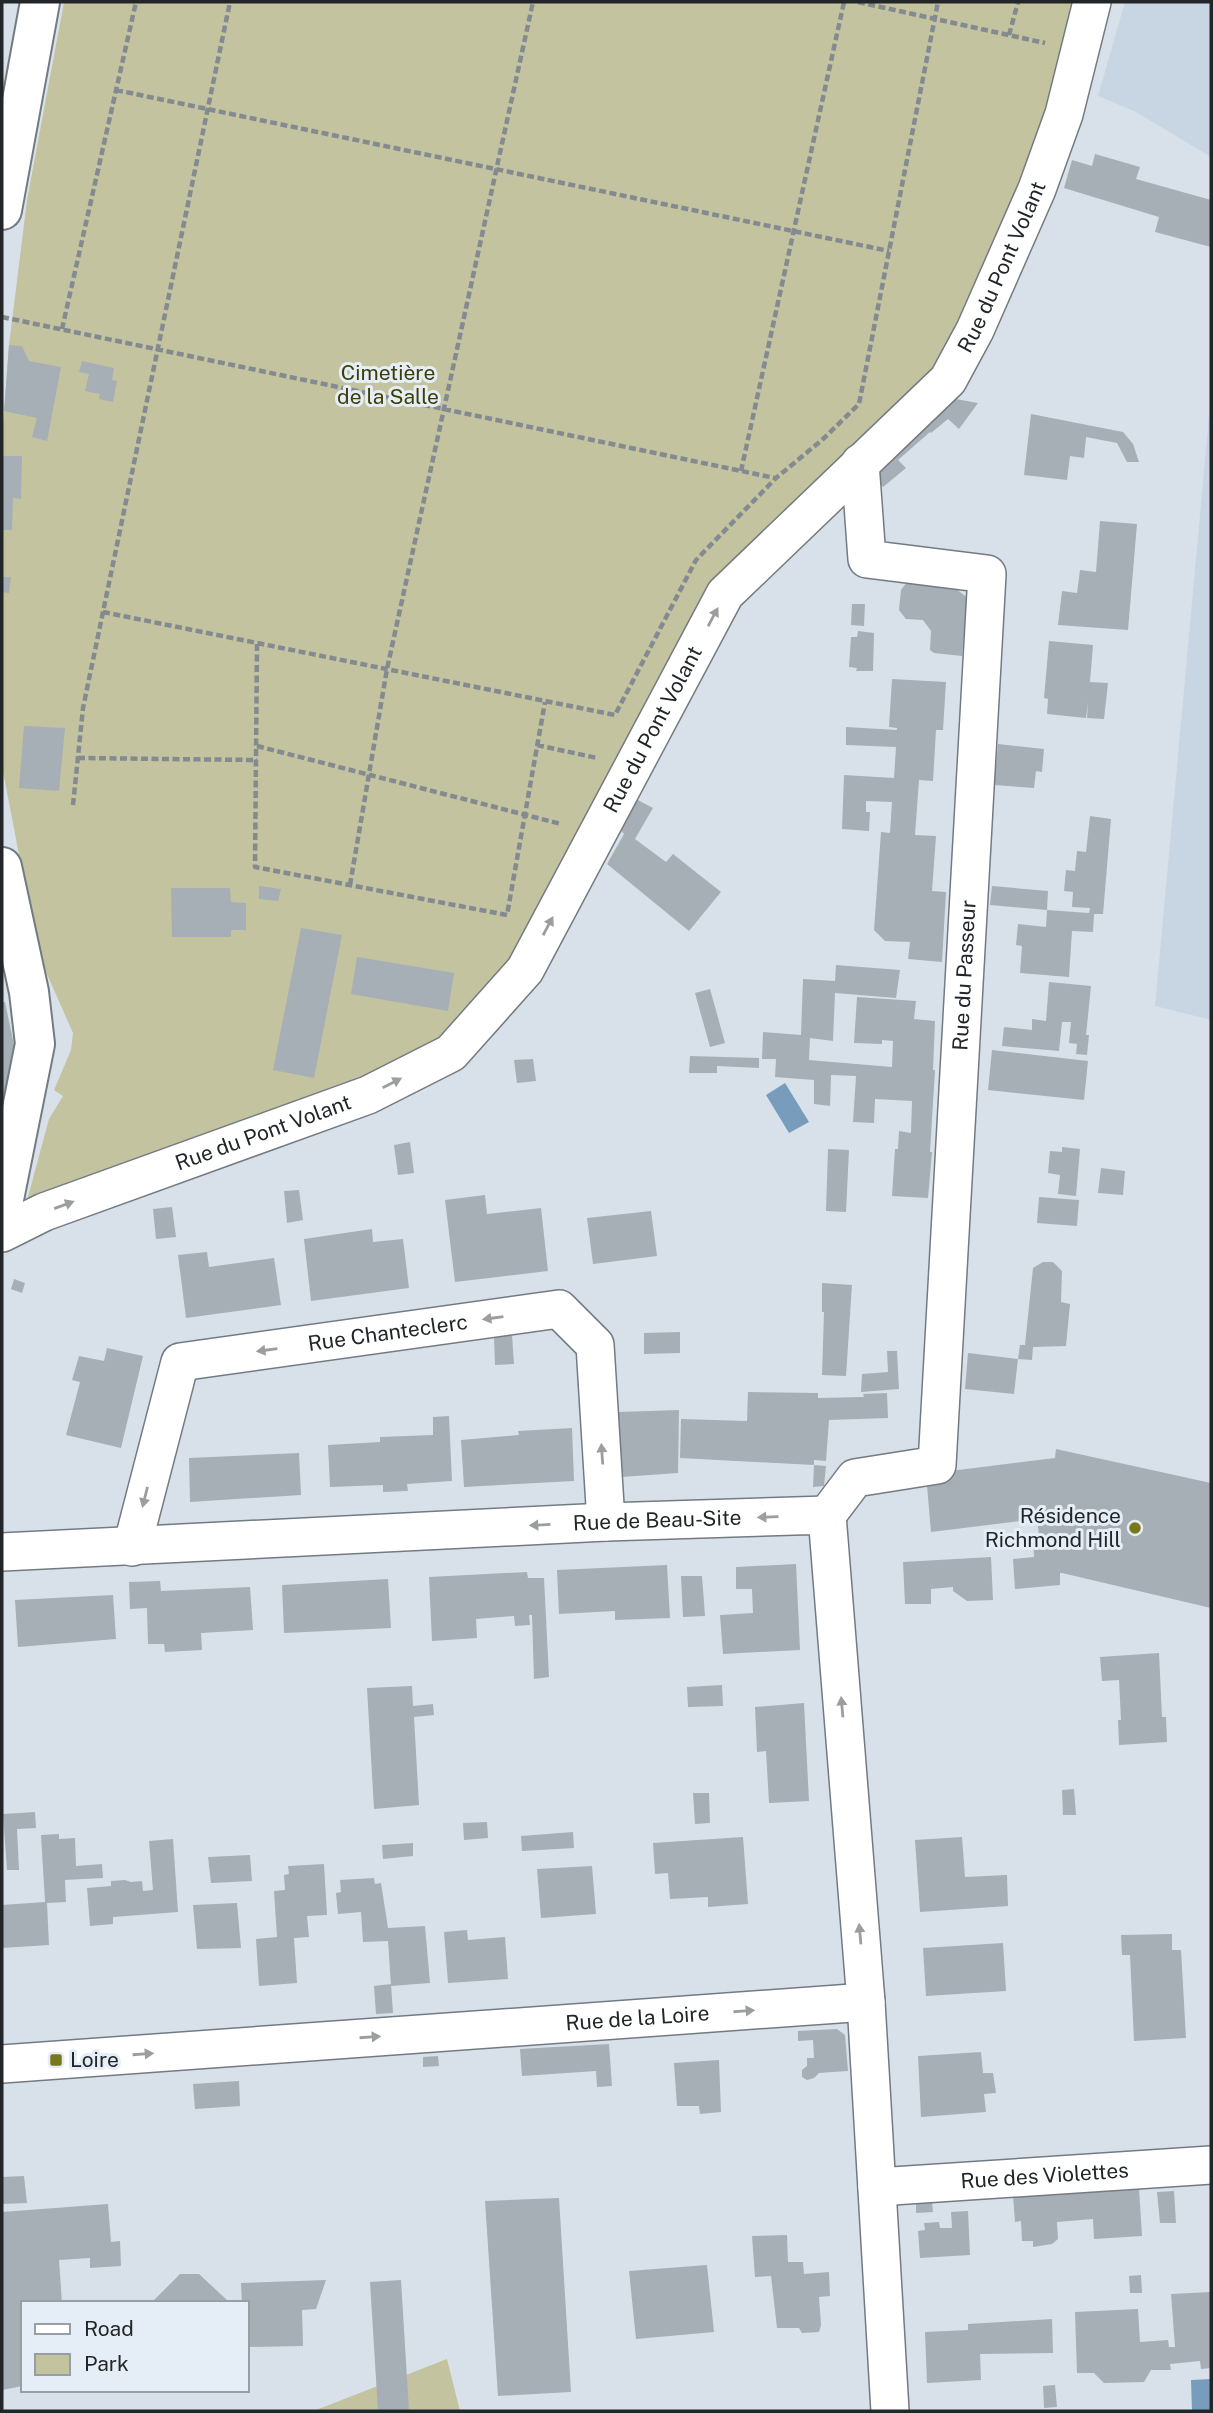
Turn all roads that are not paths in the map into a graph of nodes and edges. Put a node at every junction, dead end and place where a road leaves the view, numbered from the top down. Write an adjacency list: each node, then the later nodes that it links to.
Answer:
1 (40, 2): 3 (street)
2 (1092, 2): 4 (street, Rue du Pont Volant)
3 (2, 210)
4 (860, 463): 7 (street, Rue du Pont Volant, one-way to 4); 8 (street, Rue du Passeur)
5 (2, 867): 6 (street)
6 (2, 1209)
7 (2, 1233)
8 (827, 1515): 9 (street, Rue de Beau-Site, one-way to 9); 12 (street, one-way to 8)
9 (606, 1522): 10 (street, Rue de Beau-Site, one-way to 10); 10 (street, Rue Chanteclerc, one-way to 10)
10 (132, 1547): 11 (street, Rue de Beau-Site)
11 (2, 1552)
12 (866, 2002): 13 (street, Rue de la Loire, one-way to 12); 15 (street)
13 (2, 2064)
14 (1211, 2165): 15 (street, Rue des Violettes)
15 (877, 2187): 16 (street)
16 (890, 2411)

